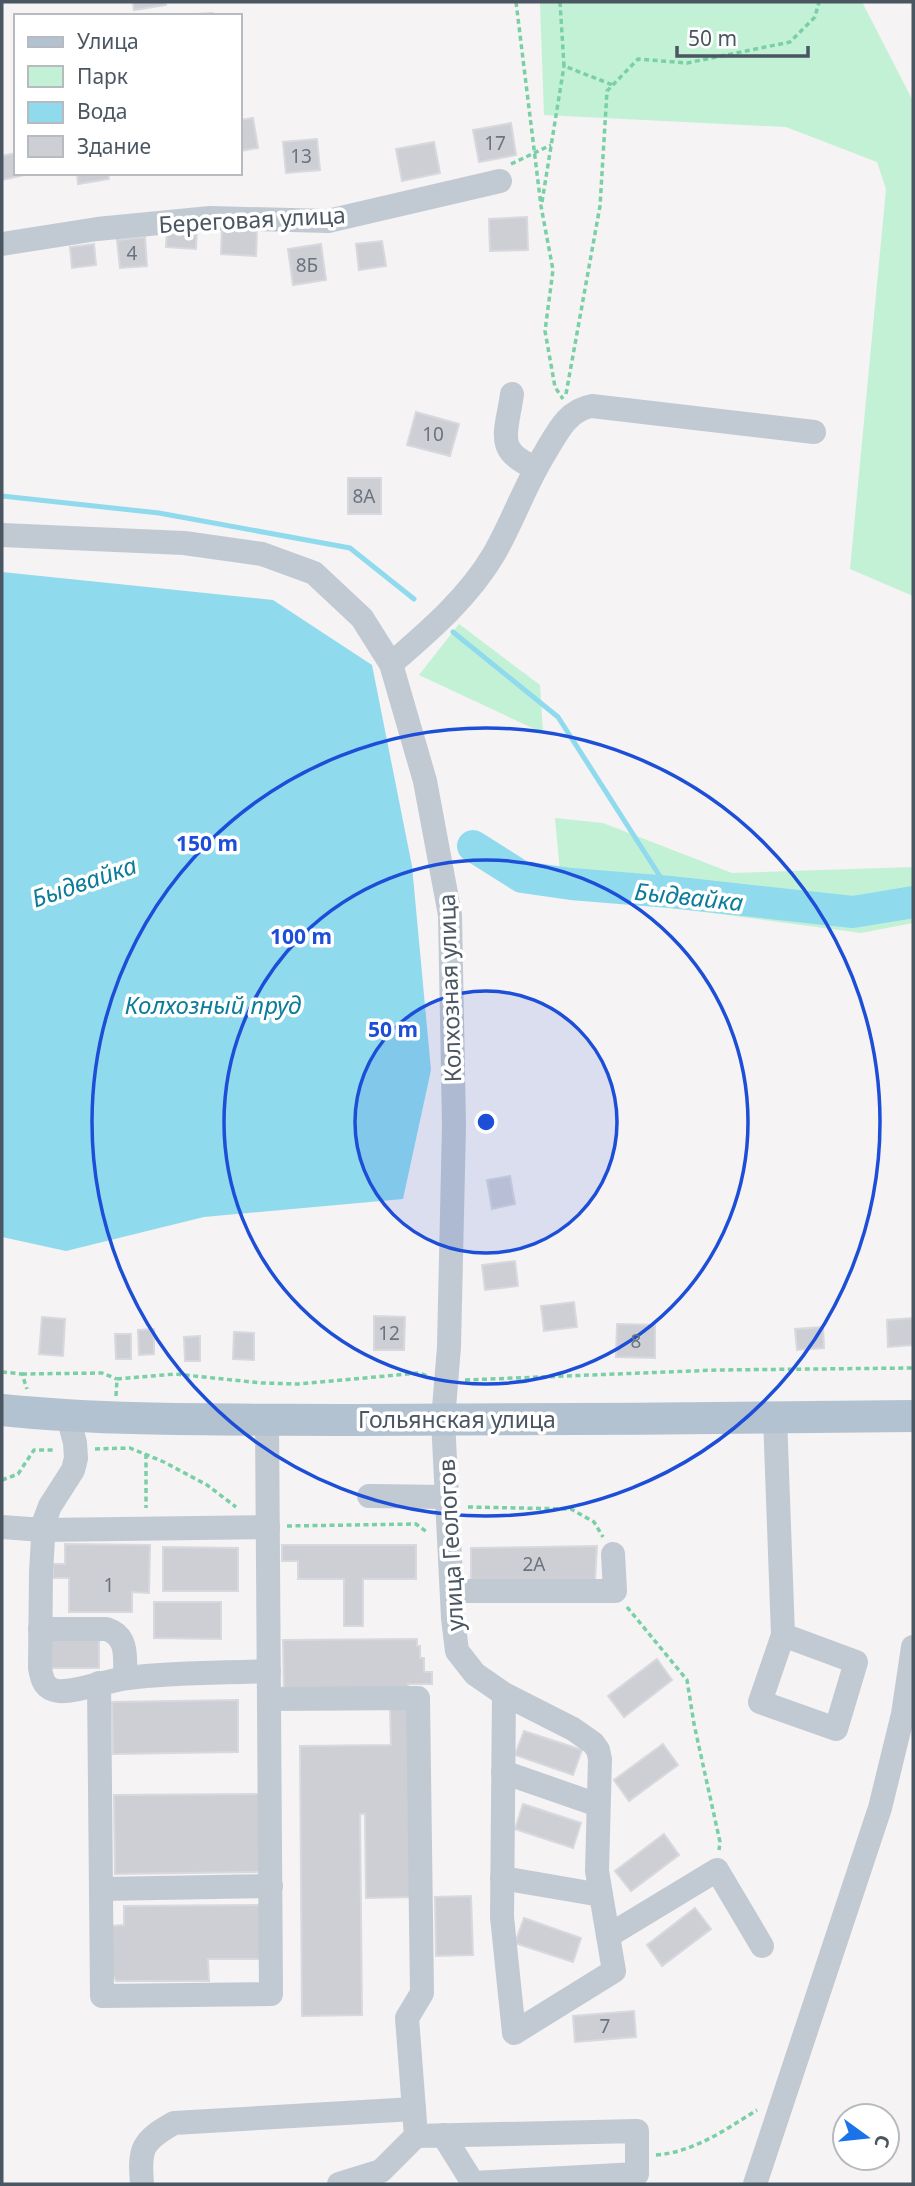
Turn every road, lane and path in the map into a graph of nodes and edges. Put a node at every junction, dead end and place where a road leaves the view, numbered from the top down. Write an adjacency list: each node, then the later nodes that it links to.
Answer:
1 (516, 2): 7 (path)
2 (560, 2): 4 (path)
3 (819, 2): 5 (path)
4 (564, 66): 5 (path); 6 (path)
5 (613, 85): 9 (path)
6 (551, 145): 7 (path); 9 (path)
7 (535, 154): 9 (path)
8 (500, 181): 10 (street, Береговая улица)
9 (541, 206)
10 (2, 244)
11 (512, 394): 13 (street)
12 (814, 432): 13 (street)
13 (536, 468): 15 (street)
14 (2, 536): 15 (street, Колхозная улица)
15 (391, 664): 19 (street, Колхозная улица)
16 (913, 1368): 19 (path)
17 (22, 1374): 18 (path)
18 (117, 1379): 19 (path); 23 (path)
19 (446, 1381): 26 (street, Колхозная улица)
20 (2, 1410): 21 (main road, Гольянская улица)
21 (68, 1416): 23 (main road, Гольянская улица); 28 (street)
22 (913, 1416): 24 (main road, Гольянская улица)
23 (115, 1418): 25 (main road, Гольянская улица); 27 (path)
24 (775, 1418): 26 (main road, Гольянская улица); 42 (street)
25 (267, 1419): 26 (main road, Гольянская улица); 33 (street)
26 (443, 1420): 32 (street, улица Геологов)
27 (124, 1448): 28 (path); 29 (path)
28 (76, 1449): 30 (path); 36 (street)
29 (146, 1454): 33 (path); 35 (path)
30 (2, 1480)
31 (369, 1496): 32 (street)
32 (447, 1502): 37 (street, улица Геологов); 38 (path)
33 (268, 1527): 35 (street); 37 (path); 44 (street)
34 (2, 1528): 36 (street)
35 (146, 1528): 36 (street)
36 (43, 1530): 41 (street)
37 (450, 1550): 39 (street, улица Геологов)
38 (613, 1553): 40 (street)
39 (452, 1591): 40 (street); 47 (street, улица Геологов)
40 (615, 1591): 51 (path)
41 (40, 1629): 45 (street); 46 (street)
42 (783, 1635)
43 (913, 1647): 58 (street)
44 (269, 1671): 45 (street); 48 (street)
45 (125, 1678): 46 (street)
46 (99, 1683): 54 (street)
47 (504, 1694): 49 (street); 50 (street, улица Геологов)
48 (270, 1699): 53 (street); 59 (street)
49 (503, 1772): 50 (street); 52 (street)
50 (598, 1805): 55 (street, улица Геологов)
51 (717, 1870): 56 (street); 57 (street)
52 (502, 1878): 55 (street); 56 (street, улица Геологов)
53 (271, 1886): 54 (street); 54 (street)
54 (102, 1889)
55 (601, 1895): 56 (street, улица Геологов)
56 (608, 1936)
57 (762, 1947)
58 (786, 2093): 62 (path); 65 (street)
59 (414, 2109): 61 (street); 63 (street)
60 (443, 2135): 61 (street); 62 (street); 62 (street)
61 (416, 2136): 64 (street)
62 (637, 2154)
63 (142, 2184)
64 (339, 2184)
65 (755, 2184)

